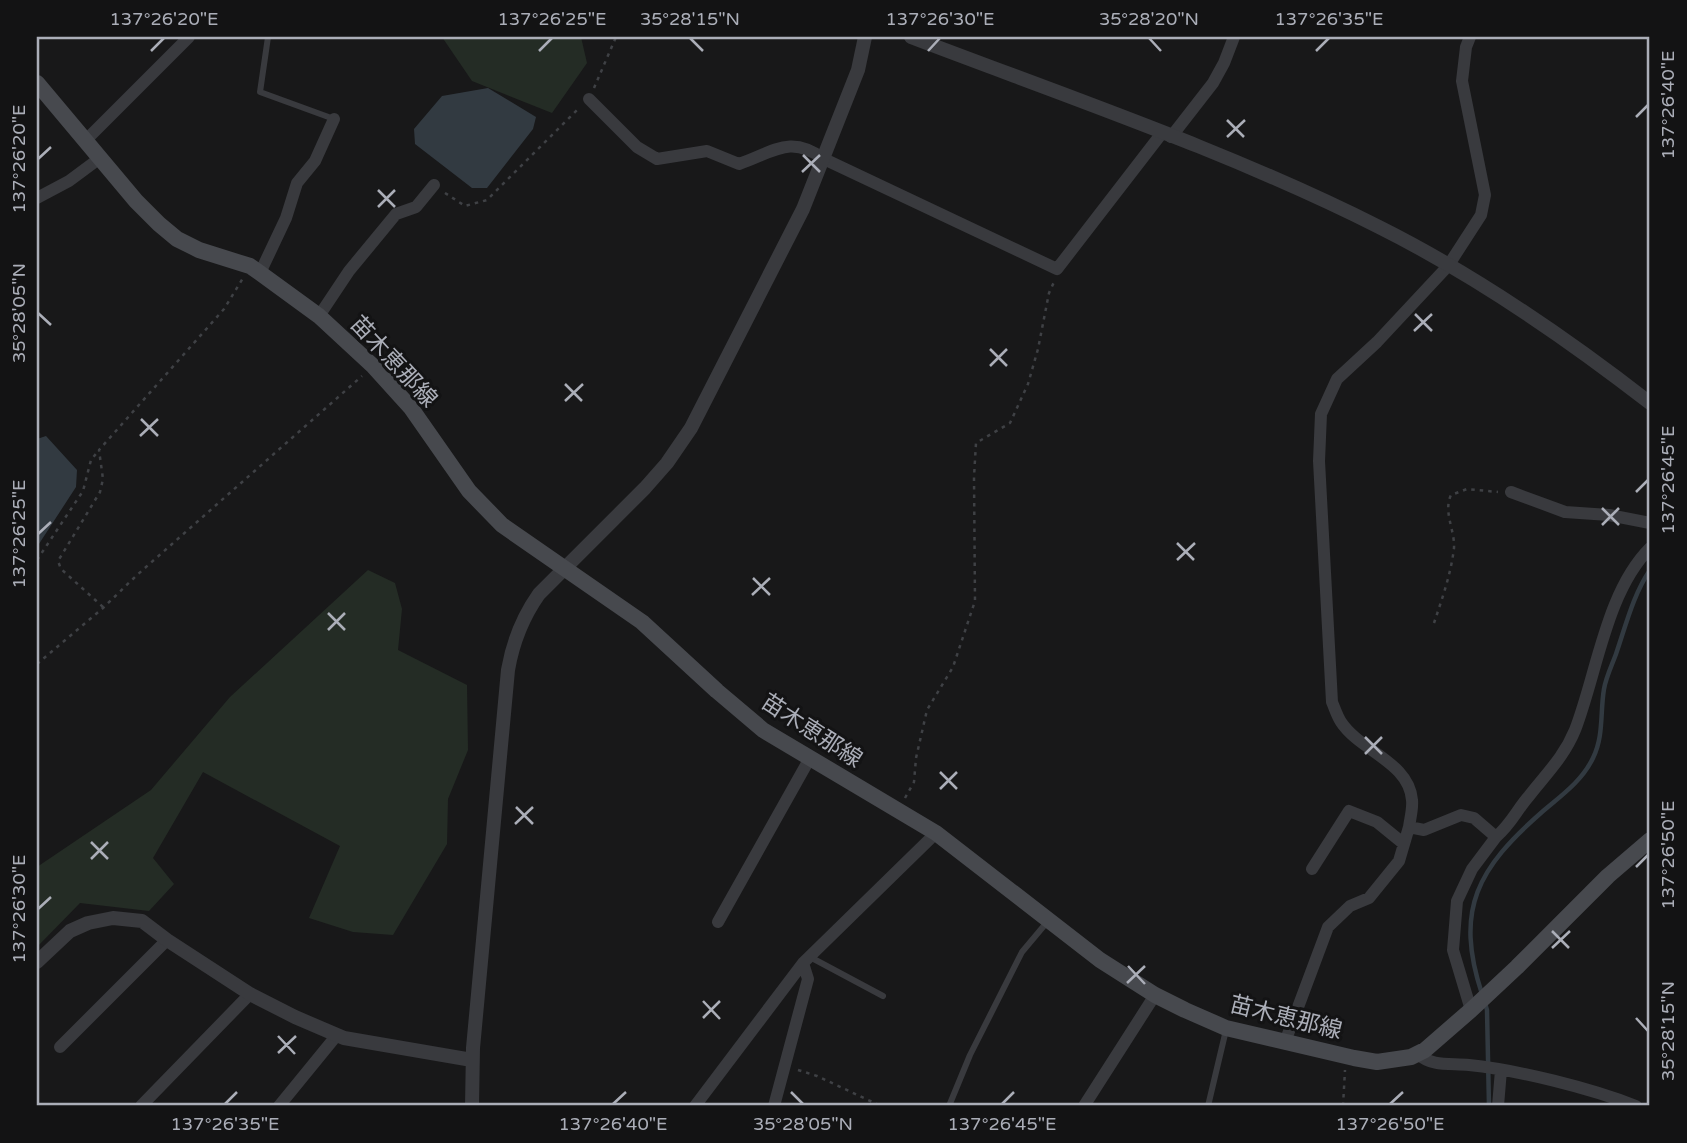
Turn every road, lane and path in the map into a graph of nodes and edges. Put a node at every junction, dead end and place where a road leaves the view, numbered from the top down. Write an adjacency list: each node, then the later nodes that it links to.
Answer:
1 (189, 37): 12 (street)
2 (268, 37): 10 (lane)
3 (616, 37): 9 (path)
4 (865, 37): 14 (street)
5 (911, 37): 11 (street)
6 (1234, 37): 11 (street)
7 (1471, 37): 17 (street)
8 (37, 83): 12 (main road, 苗木恵那線)
9 (589, 99): 14 (street); 15 (path)
10 (334, 119): 18 (street)
11 (1167, 135): 17 (street); 19 (street)
12 (85, 141): 13 (main road, 苗木恵那線)
13 (100, 158): 16 (street); 18 (main road, 苗木恵那線)
14 (824, 159): 19 (street); 28 (street)
15 (433, 185): 20 (street)
16 (37, 198)
17 (1448, 266): 22 (street); 34 (street)
18 (255, 269): 20 (main road, 苗木恵那線); 23 (path)
19 (1057, 269): 33 (path)
20 (319, 316): 21 (main road, 苗木恵那線)
21 (373, 366): 28 (main road, 苗木恵那線); 29 (path)
22 (1650, 403)
23 (99, 450): 27 (path); 29 (path)
24 (1511, 492): 25 (street); 30 (path)
25 (1650, 523)
26 (1650, 548): 36 (street)
27 (37, 560)
28 (563, 568): 32 (main road, 苗木恵那線); 55 (street)
29 (103, 608): 31 (path)
30 (1434, 623)
31 (37, 664)
32 (810, 758): 33 (main road, 苗木恵那線); 41 (street)
33 (897, 809): 35 (main road, 苗木恵那線)
34 (1409, 827): 36 (street); 38 (street)
35 (936, 833): 40 (main road, 苗木恵那線); 43 (street)
36 (1496, 838): 48 (street)
37 (1650, 840): 48 (main road, 苗木恵那線)
38 (1404, 844): 39 (street); 51 (street)
39 (1312, 869)
40 (1048, 921): 46 (main road, 苗木恵那線); 64 (lane)
41 (718, 922)
42 (167, 940): 44 (street); 45 (street); 52 (street)
43 (807, 960): 47 (lane); 56 (street); 61 (street)
44 (37, 962)
45 (250, 994): 50 (street); 58 (street)
46 (1155, 995): 49 (main road, 苗木恵那線); 65 (street)
47 (883, 996)
48 (1474, 1007): 53 (main road, 苗木恵那線)
49 (1226, 1028): 51 (main road, 苗木恵那線); 66 (lane)
50 (337, 1035): 55 (street); 59 (street)
51 (1286, 1042): 54 (main road, 苗木恵那線)
52 (60, 1046)
53 (1418, 1054): 54 (main road, 苗木恵那線); 57 (street)
54 (1346, 1056): 67 (path)
55 (472, 1060): 60 (street)
56 (785, 1066): 62 (street); 63 (path)
57 (1499, 1070): 68 (street); 69 (street)
58 (141, 1106)
59 (279, 1106)
60 (472, 1106)
61 (695, 1106)
62 (774, 1106)
63 (881, 1106)
64 (949, 1106)
65 (1084, 1106)
66 (1208, 1106)
67 (1343, 1106)
68 (1498, 1106)
69 (1636, 1106)

